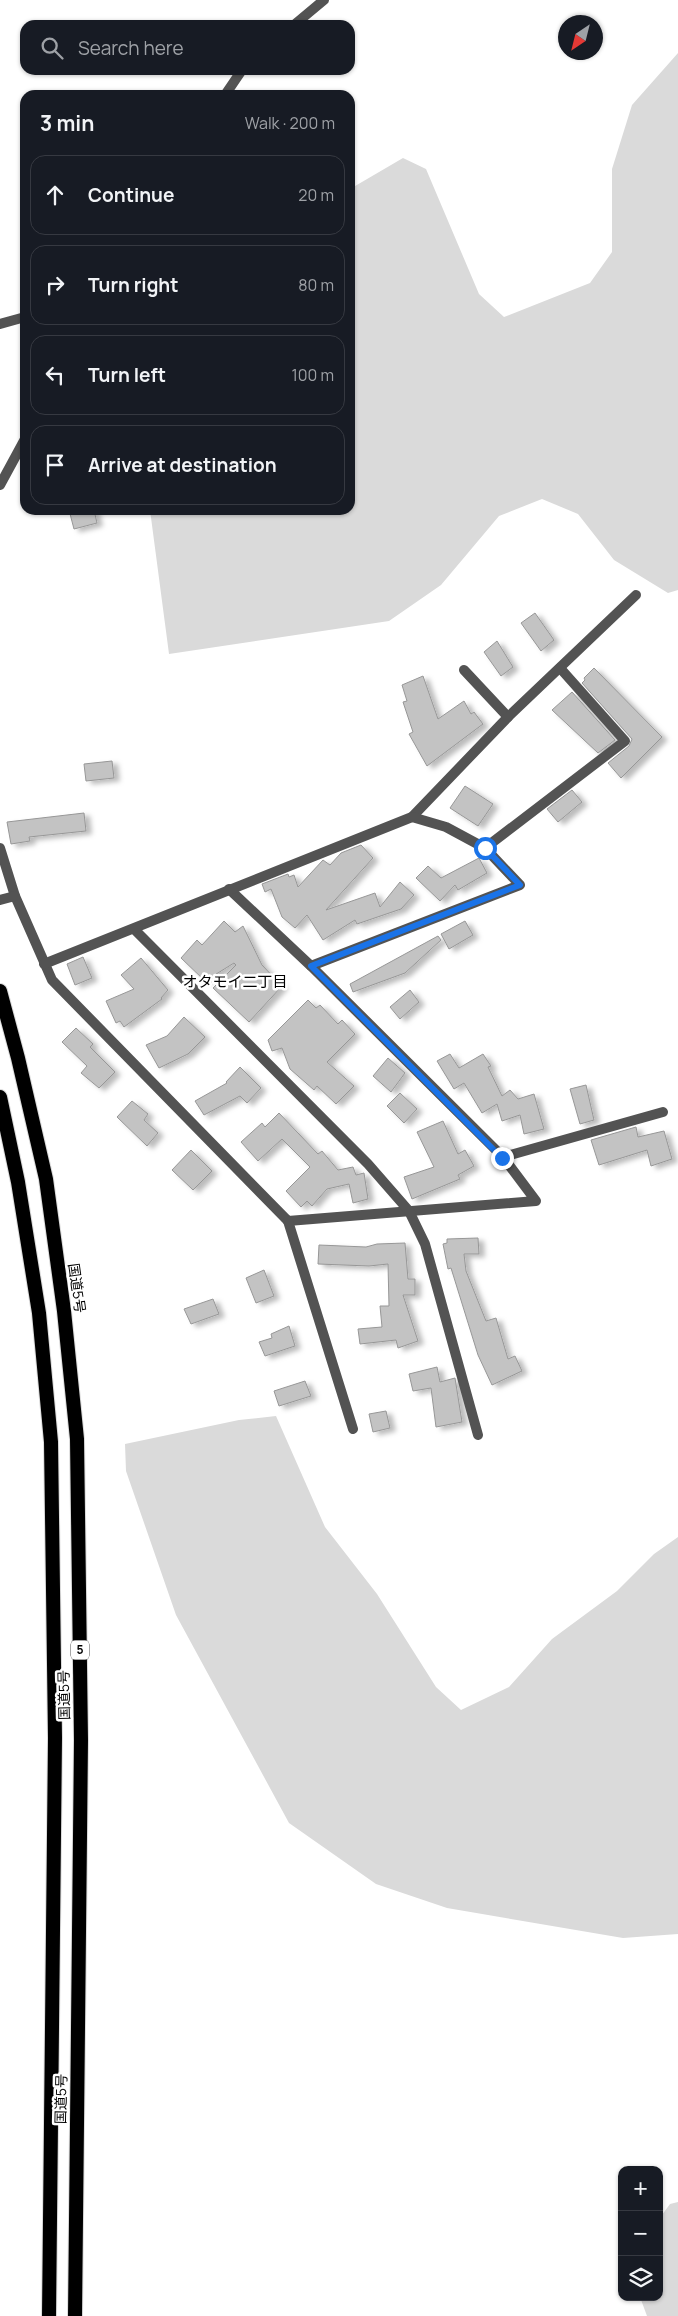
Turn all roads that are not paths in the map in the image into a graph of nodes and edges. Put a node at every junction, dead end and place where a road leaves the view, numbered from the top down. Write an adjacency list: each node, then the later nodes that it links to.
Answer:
1 (324, 0): 2 (street)
2 (300, 20)
3 (239, 75): 4 (street)
4 (228, 90)
5 (20, 318): 6 (street)
6 (0, 324)
7 (20, 448): 8 (street)
8 (0, 485)
9 (636, 595): 10 (street)
10 (560, 668): 12 (street); 15 (street)
11 (464, 670): 12 (street)
12 (508, 718): 13 (street)
13 (412, 816): 15 (street); 16 (street)
14 (0, 848): 17 (street)
15 (485, 848): 21 (street)
16 (229, 889): 19 (street); 21 (street)
17 (15, 896): 18 (street); 20 (street)
18 (0, 900)
19 (134, 930): 20 (street); 26 (street)
20 (44, 964): 27 (street)
21 (311, 966): 25 (street)
22 (0, 991): 31 (highway, 国道5号 / 5)
23 (0, 1097): 30 (highway, 国道5号 / 5)
24 (663, 1112): 25 (street)
25 (502, 1158): 26 (street)
26 (409, 1211): 27 (street); 29 (street)
27 (288, 1221): 28 (street)
28 (353, 1429)
29 (478, 1435)
30 (49, 2316)
31 (75, 2316)

